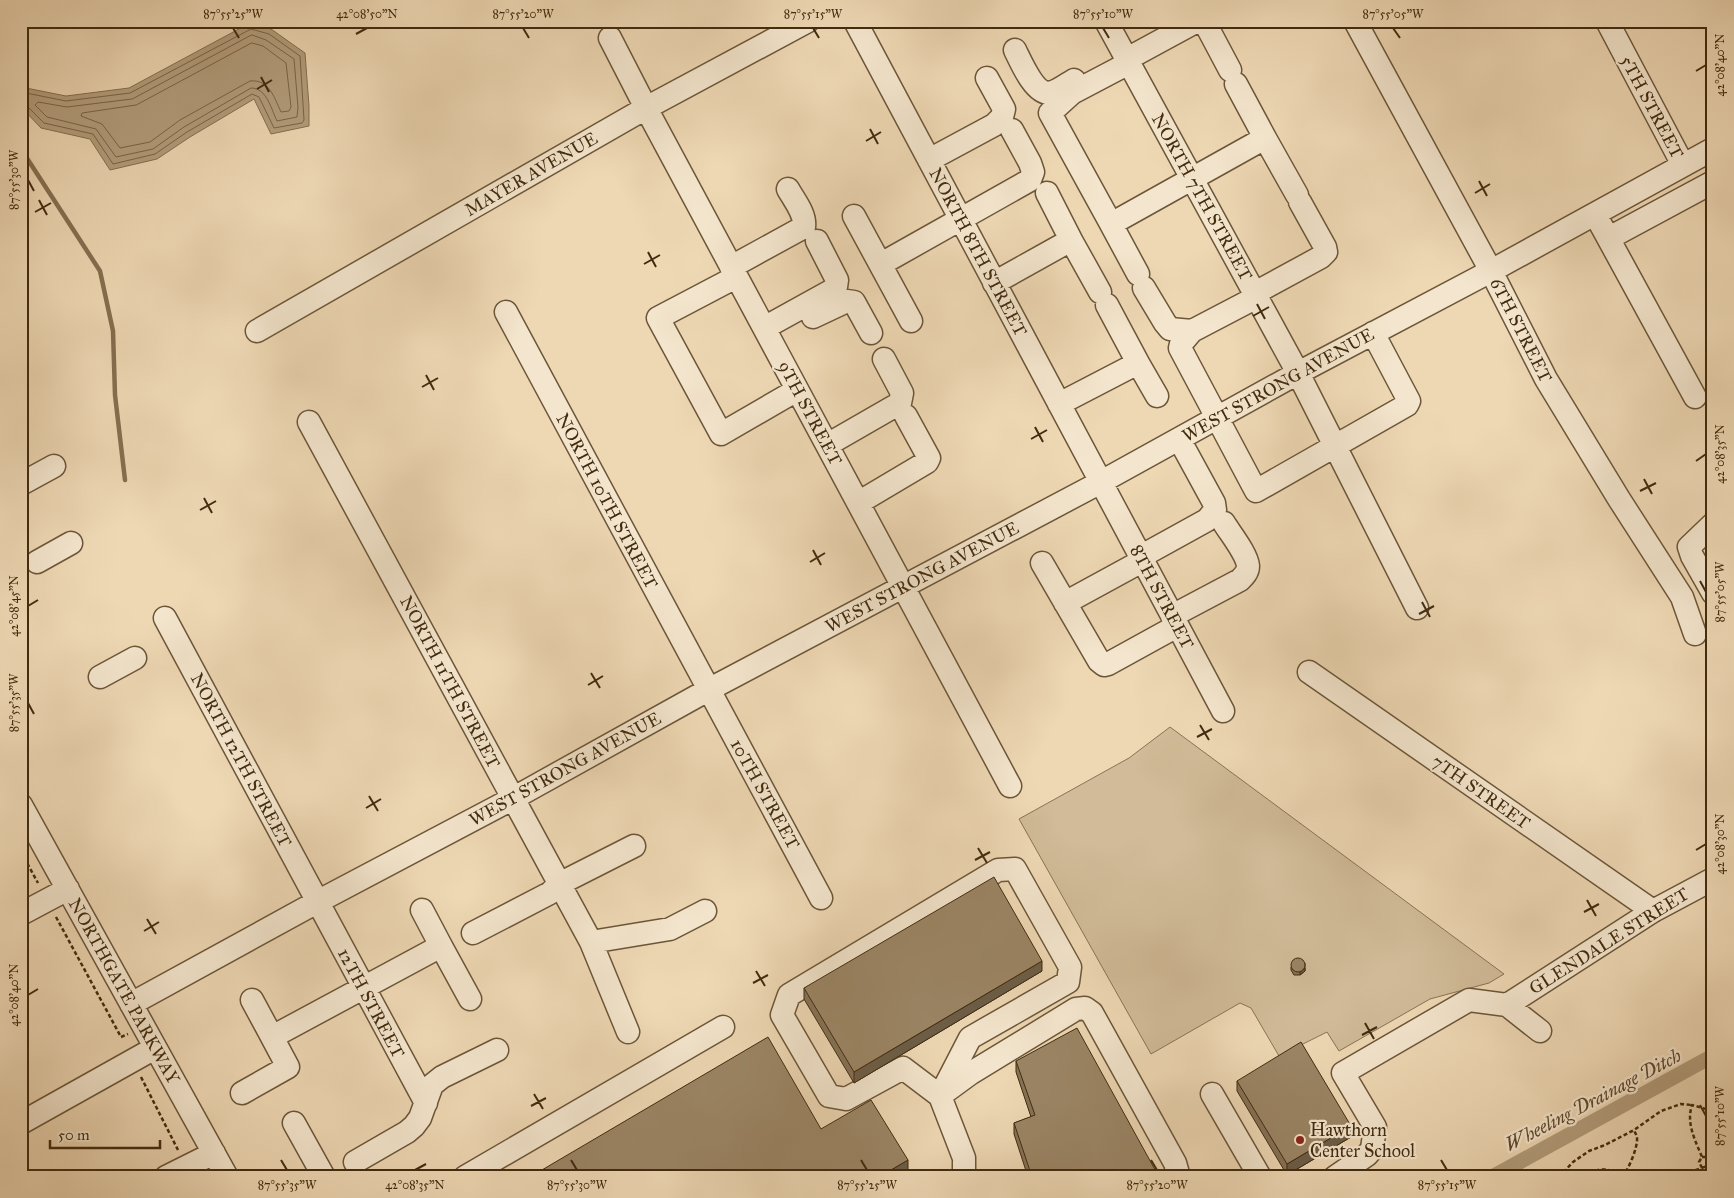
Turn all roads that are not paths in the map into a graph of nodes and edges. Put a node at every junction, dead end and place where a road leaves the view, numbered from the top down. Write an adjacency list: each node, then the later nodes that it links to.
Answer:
1 (808, 21): 12 (street, MAYER AVENUE)
2 (855, 21): 16 (street, NORTH 8TH STREET)
3 (1106, 21): 10 (street, NORTH 7TH STREET)
4 (1197, 21): 10 (street)
5 (1204, 21): 14 (street)
6 (1355, 21): 30 (street, 6TH STREET)
7 (1607, 21): 17 (street, 5TH STREET)
8 (610, 38): 12 (street, 9TH STREET)
9 (1014, 50): 10 (street)
10 (1126, 58): 18 (street, NORTH 7TH STREET); 25 (street)
11 (986, 78): 16 (street)
12 (646, 108): 31 (street, 9TH STREET); 37 (street, MAYER AVENUE)
13 (1012, 130): 24 (street)
14 (1265, 138): 18 (street); 33 (street)
15 (1713, 149): 17 (street, WEST STRONG AVENUE)
16 (929, 160): 24 (street, NORTH 8TH STREET)
17 (1684, 165): 22 (street, WEST STRONG AVENUE)
18 (1191, 178): 25 (street); 33 (street, NORTH 7TH STREET)
19 (1713, 182): 26 (street)
20 (788, 189): 31 (street)
21 (1047, 193): 27 (street)
22 (1595, 214): 26 (street); 30 (street, WEST STRONG AVENUE)
23 (854, 216): 29 (street)
24 (960, 220): 29 (street); 32 (street, NORTH 8TH STREET)
25 (1111, 224): 36 (street)
26 (1609, 238): 46 (street)
27 (1071, 240): 32 (street); 42 (street)
28 (817, 241): 40 (street)
29 (881, 264): 35 (street)
30 (1491, 271): 39 (street, WEST STRONG AVENUE); 70 (street, 6TH STREET)
31 (734, 272): 40 (street, 9TH STREET); 44 (street)
32 (994, 283): 47 (street, NORTH 8TH STREET)
33 (1256, 295): 36 (street); 43 (street, NORTH 7TH STREET)
34 (506, 312): 74 (street, NORTH 10TH STREET)
35 (911, 320)
36 (1192, 330): 49 (street)
37 (256, 331)
38 (871, 333): 40 (street)
39 (1373, 334): 43 (street, WEST STRONG AVENUE); 53 (street)
40 (768, 335): 44 (street, 9TH STREET)
41 (884, 359): 52 (street)
42 (1138, 363): 45 (street); 47 (street)
43 (1298, 373): 49 (street, WEST STRONG AVENUE); 53 (street)
44 (797, 390): 52 (street, 9TH STREET)
45 (1157, 396)
46 (1695, 397)
47 (1059, 404): 55 (street, NORTH 8TH STREET)
48 (906, 416): 57 (street)
49 (1216, 418): 51 (street, WEST STRONG AVENUE); 53 (street)
50 (310, 422): 77 (street, NORTH 11TH STREET)
51 (1179, 439): 55 (street, WEST STRONG AVENUE); 61 (street)
52 (827, 445): 57 (street, 9TH STREET)
53 (1335, 446): 67 (street)
54 (54, 466): 56 (street)
55 (1101, 482): 61 (street, 8TH STREET); 64 (street, WEST STRONG AVENUE)
56 (21, 484)
57 (858, 503): 64 (street, 9TH STREET)
58 (1224, 523): 69 (street)
59 (1713, 524): 65 (street)
60 (71, 543): 62 (street)
61 (1141, 559): 66 (street); 69 (street, 8TH STREET)
62 (37, 562)
63 (1042, 563): 66 (street)
64 (904, 587): 74 (street, WEST STRONG AVENUE); 76 (street, 9TH STREET)
65 (1713, 593)
66 (1065, 603): 69 (street)
67 (1417, 608)
68 (165, 618): 84 (street, NORTH 12TH STREET)
69 (1175, 621): 75 (street, 8TH STREET)
70 (1695, 634)
71 (136, 658): 73 (street)
72 (1309, 672): 87 (street, 7TH STREET)
73 (100, 677)
74 (708, 690): 77 (street, WEST STRONG AVENUE); 83 (street, 10TH STREET)
75 (1223, 711)
76 (1010, 786)
77 (512, 799): 81 (street, NORTH 11TH STREET); 84 (street, WEST STRONG AVENUE)
78 (21, 805): 82 (street, NORTHGATE PARKWAY)
79 (634, 846): 81 (street)
80 (1713, 879): 87 (street, GLENDALE STREET)
81 (559, 884): 89 (street); 90 (street, NORTH 11TH STREET)
82 (68, 889): 88 (street); 95 (street, NORTHGATE PARKWAY)
83 (821, 898)
84 (317, 902): 92 (street, 12TH STREET); 95 (street, WEST STRONG AVENUE)
85 (422, 910): 91 (street)
86 (704, 911): 90 (street)
87 (1653, 911): 96 (street, GLENDALE STREET)
88 (21, 914)
89 (473, 933)
90 (590, 942): 98 (street, NORTH 11TH STREET)
91 (441, 946): 92 (street); 93 (street)
92 (364, 988): 100 (street); 106 (street, 12TH STREET)
93 (470, 999)
94 (252, 1000): 100 (street)
95 (131, 1004): 101 (street, NORTHGATE PARKWAY)
96 (1507, 1005): 99 (street); 118 (street)
97 (722, 1027): 111 (street)
98 (628, 1032)
99 (1540, 1032)
100 (272, 1037): 103 (street)
101 (155, 1048): 107 (street); 109 (street, NORTHGATE PARKWAY)
102 (497, 1050): 106 (street)
103 (242, 1093)
104 (1212, 1094): 117 (street)
105 (940, 1096): 105 (street); 115 (street); 116 (street)
106 (426, 1103): 110 (street)
107 (21, 1123)
108 (294, 1123): 114 (street)
109 (214, 1153): 112 (street); 113 (street, NORTHGATE PARKWAY)
110 (355, 1162)
111 (474, 1174)
112 (166, 1177)
113 (227, 1177)
114 (324, 1177)
115 (964, 1177)
116 (1179, 1177)
117 (1260, 1177)
118 (1335, 1177)

